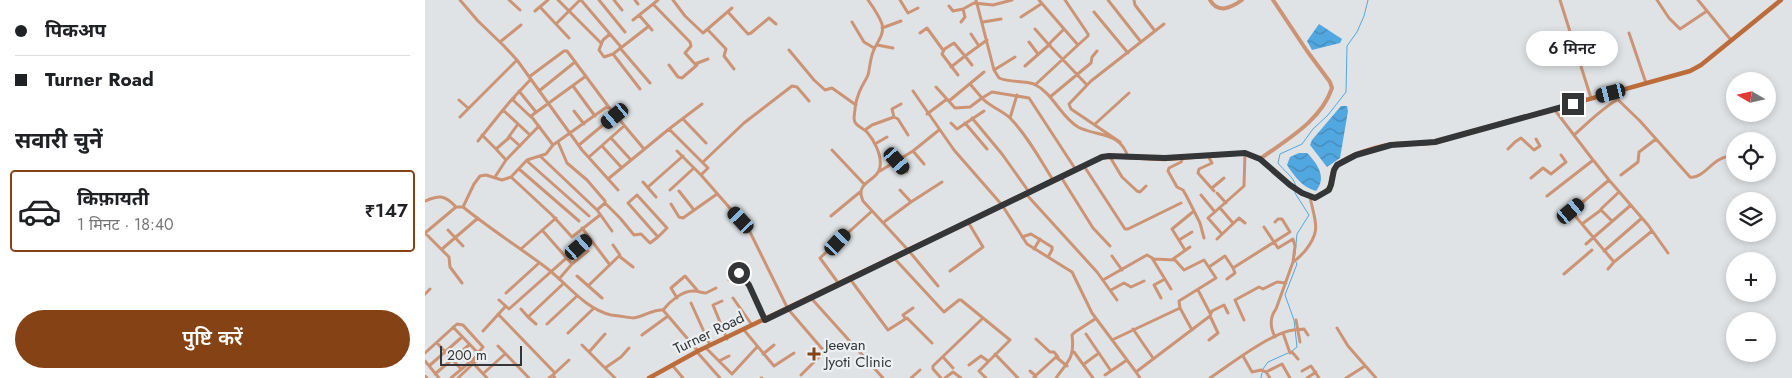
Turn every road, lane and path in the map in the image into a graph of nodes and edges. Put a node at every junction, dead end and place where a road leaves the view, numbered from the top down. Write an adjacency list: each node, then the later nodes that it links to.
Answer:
1 (460, 0): 67 (street)
2 (509, 0): 33 (street)
3 (548, 0): 29 (street)
4 (558, 0): 36 (street)
5 (581, 0): 36 (street); 61 (street)
6 (599, 0): 59 (street)
7 (614, 0): 34 (street)
8 (635, 0): 26 (street)
9 (658, 0): 27 (street)
10 (673, 0): 56 (street)
11 (868, 0): 53 (street)
12 (901, 0): 31 (street)
13 (1013, 0): 24 (street)
14 (1065, 0): 72 (street)
15 (1108, 0): 69 (street)
16 (1134, 0): 58 (street)
17 (1210, 0): 18 (street)
18 (1242, 0)
19 (1273, 0): 193 (street)
20 (1560, 0): 120 (street)
21 (1657, 0): 37 (street)
22 (1698, 0): 37 (street)
23 (1781, 0): 66 (main road)
24 (977, 1): 32 (street); 47 (street)
25 (1040, 2): 41 (street); 57 (street)
26 (638, 4)
27 (653, 4): 40 (street); 92 (street)
28 (949, 6): 32 (street)
29 (540, 7): 35 (street); 48 (street)
30 (732, 8): 38 (street)
31 (918, 8)
32 (963, 9): 46 (street)
33 (520, 10)
34 (622, 10)
35 (535, 11)
36 (569, 11): 48 (street); 70 (street)
37 (1707, 11): 66 (street)
38 (728, 12): 49 (street); 56 (street)
39 (1094, 12): 80 (street)
40 (639, 15): 43 (street); 52 (street)
41 (1021, 17)
42 (1001, 18): 47 (street)
43 (633, 20)
44 (901, 21): 53 (street)
45 (852, 22): 75 (street)
46 (961, 22)
47 (983, 22): 65 (street)
48 (556, 24): 64 (street)
49 (776, 24)
50 (1164, 24): 58 (street)
51 (521, 25): 67 (street)
52 (649, 26): 55 (street); 74 (street)
53 (882, 28): 75 (street)
54 (1035, 29): 71 (street)
55 (652, 30)
56 (708, 30): 96 (street)
57 (1063, 30): 71 (street); 72 (street)
58 (1155, 31): 69 (street)
59 (625, 32)
60 (920, 33): 78 (street)
61 (610, 34): 70 (street); 74 (street)
62 (971, 34): 73 (street)
63 (1629, 34): 106 (street)
64 (569, 38)
65 (987, 40): 73 (street); 97 (street)
66 (1731, 40): 106 (main road)
67 (500, 42): 88 (street)
68 (1029, 42): 83 (street)
69 (1141, 42): 80 (street)
70 (601, 44): 81 (street)
71 (1049, 45): 83 (street); 87 (street)
72 (1078, 45): 87 (street)
73 (979, 46): 84 (street)
74 (620, 47): 81 (street); 82 (street)
75 (876, 47): 76 (street); 128 (street)
76 (893, 48)
77 (789, 50): 128 (street)
78 (944, 50): 84 (street); 94 (street)
79 (1097, 51): 99 (street)
80 (1127, 52): 105 (street)
81 (613, 54): 89 (street)
82 (625, 54): 89 (street); 103 (street)
83 (1038, 54): 95 (street)
84 (965, 56): 93 (street); 94 (street)
85 (1015, 57): 97 (street)
86 (708, 59): 92 (street)
87 (1062, 59): 99 (street); 107 (street)
88 (517, 60): 102 (street); 130 (street)
89 (618, 61): 110 (street)
90 (575, 62): 101 (street); 102 (street); 111 (street)
91 (669, 64): 92 (street)
92 (698, 65)
93 (972, 65)
94 (951, 66): 100 (street)
95 (1025, 66)
96 (734, 69)
97 (995, 70): 107 (street)
98 (984, 72): 104 (street)
99 (1077, 74): 105 (street); 117 (street)
100 (958, 75)
101 (586, 76): 108 (street); 129 (street)
102 (530, 78): 111 (street); 112 (street)
103 (650, 83)
104 (970, 84): 119 (street); 122 (street)
105 (1087, 84): 149 (street)
106 (1646, 84): 115 (main road)
107 (1035, 85): 117 (street)
108 (573, 86): 125 (street); 137 (street)
109 (936, 87): 122 (street)
110 (640, 89)
111 (539, 90): 125 (street)
112 (519, 91): 118 (street); 135 (street)
113 (913, 91): 136 (street)
114 (1129, 93): 149 (street)
115 (1611, 93): 120 (main road); 123 (street)
116 (1017, 95): 119 (street); 144 (street); 205 (street)
117 (1050, 97): 173 (street)
118 (513, 98): 132 (street); 140 (street)
119 (982, 98): 122 (street); 144 (street)
120 (1591, 98): 131 (main road)
121 (459, 100): 130 (street)
122 (948, 100): 136 (street)
123 (1617, 100): 158 (street); 165 (street)
124 (809, 102): 199 (street)
125 (548, 104): 135 (street); 155 (street)
126 (702, 104): 142 (street)
127 (901, 104): 141 (street)
128 (856, 105): 153 (street)
129 (608, 106): 137 (street); 138 (street)
130 (468, 108): 139 (street)
131 (1554, 109): 158 (street); 235 (main road)
132 (503, 110): 147 (street); 156 (street)
133 (574, 111): 148 (street)
134 (984, 111): 143 (street)
135 (536, 112): 140 (street)
136 (927, 114): 154 (street)
137 (595, 116): 148 (street)
138 (615, 116): 151 (street); 172 (street)
139 (460, 117)
140 (531, 117): 150 (street)
141 (894, 117): 153 (street); 157 (street)
142 (683, 118): 152 (street); 169 (street)
143 (972, 118): 146 (street); 161 (street)
144 (1010, 118): 217 (street)
145 (951, 123): 146 (street)
146 (965, 123): 167 (street)
147 (518, 124): 159 (street); 162 (street)
148 (584, 124): 155 (street)
149 (1095, 124): 173 (street)
150 (539, 126): 159 (street); 171 (street)
151 (623, 126): 163 (street); 177 (street)
152 (669, 129): 177 (street); 199 (street)
153 (865, 130): 170 (street)
154 (939, 130): 182 (street); 242 (street)
155 (570, 133): 168 (street); 172 (street)
156 (481, 135): 166 (street); 176 (street)
157 (908, 135)
158 (1574, 135): 197 (street)
159 (530, 136): 174 (street)
160 (887, 136): 170 (street)
161 (987, 136): 167 (street); 230 (street)
162 (508, 138): 174 (street); 176 (street)
163 (611, 138): 175 (street); 196 (street)
164 (1536, 139): 179 (street)
165 (1656, 139): 192 (street); 209 (street)
166 (478, 141)
167 (980, 141): 178 (street)
168 (558, 142): 171 (street); 238 (street)
169 (706, 143)
170 (875, 144): 206 (street)
171 (553, 145): 185 (street)
172 (579, 145): 189 (street)
173 (1123, 145): 190 (street)
174 (519, 146): 194 (street)
175 (602, 146): 189 (street); 202 (street)
176 (496, 149): 194 (street)
177 (643, 149): 196 (street)
178 (987, 149)
179 (1508, 149)
180 (832, 150): 220 (street)
181 (677, 151): 186 (street)
182 (913, 151): 198 (street); 200 (street)
183 (1245, 153): 188 (main road, Turner Road); 193 (main road, Turner Road); 240 (street)
184 (1561, 155): 214 (street)
185 (540, 156): 195 (street); 247 (street)
186 (683, 156): 203 (street); 222 (street)
187 (1109, 156): 190 (main road, Turner Road); 201 (main road, Turner Road); 221 (street)
188 (1208, 156): 191 (main road, Turner Road); 227 (street)
189 (589, 157): 215 (street)
190 (1128, 157): 191 (main road, Turner Road)
191 (1183, 158): 251 (street)
192 (1726, 158)
193 (1260, 159): 235 (main road, Turner Road)
194 (506, 160): 210 (street)
195 (527, 160): 204 (street); 255 (street)
196 (631, 160): 202 (street)
197 (1593, 160): 216 (street); 233 (street)
198 (897, 161): 206 (street); 207 (street)
199 (703, 162): 208 (street)
200 (924, 164)
201 (1084, 166): 205 (main road, Turner Road); 239 (street)
202 (622, 168): 215 (street)
203 (694, 168): 208 (street); 224 (street)
204 (519, 170): 211 (street); 261 (street)
205 (1077, 170): 212 (main road, Turner Road)
206 (879, 171): 220 (street)
207 (907, 172)
208 (701, 175): 231 (street)
209 (1621, 175)
210 (495, 177): 211 (street); 245 (street)
211 (511, 177): 259 (street)
212 (1061, 177): 217 (main road, Turner Road); 292 (street)
213 (1223, 178): 227 (street)
214 (1531, 178)
215 (608, 179): 223 (street)
216 (1609, 180): 229 (street); 252 (street)
217 (1054, 181): 230 (main road, Turner Road)
218 (643, 182): 222 (street)
219 (943, 182): 237 (street)
220 (864, 184): 228 (street)
221 (1146, 186)
222 (648, 187): 234 (street)
223 (617, 190)
224 (670, 190)
225 (900, 190): 237 (street)
226 (679, 191): 248 (street)
227 (1214, 191): 240 (street)
228 (861, 192): 250 (street); 256 (street)
229 (1619, 192): 243 (street); 249 (street)
230 (1028, 193): 242 (main road, Turner Road); 328 (street)
231 (717, 194): 248 (street); 357 (street)
232 (1201, 195): 253 (street)
233 (1547, 196)
234 (656, 197)
235 (1310, 197): 310 (street)
236 (425, 201): 244 (street)
237 (911, 202): 263 (street)
238 (605, 203): 247 (street); 281 (street)
239 (1181, 203)
240 (1226, 203): 246 (street)
241 (671, 204): 248 (street)
242 (1002, 205): 264 (main road, Turner Road); 278 (street)
243 (1631, 205): 260 (street); 262 (street)
244 (456, 207): 245 (street); 277 (street)
245 (463, 207): 258 (street)
246 (1219, 208): 253 (street); 266 (street)
247 (597, 210): 254 (street)
248 (694, 210)
249 (1600, 210): 262 (street); 268 (street)
250 (872, 211): 263 (street); 334 (street)
251 (1194, 211): 282 (street); 286 (street)
252 (1571, 211): 257 (street); 268 (street)
253 (1215, 212): 276 (street)
254 (600, 215): 270 (street); 273 (street)
255 (589, 216)
256 (831, 216)
257 (1565, 217)
258 (478, 218): 279 (street); 294 (street)
259 (556, 218): 270 (street); 272 (street)
260 (1642, 218): 274 (street); 301 (street)
261 (579, 221)
262 (1612, 221): 283 (street)
263 (884, 222): 300 (street)
264 (968, 222): 300 (main road, Turner Road); 320 (street)
265 (1275, 222): 288 (street)
266 (1233, 223): 267 (street); 276 (street)
267 (1245, 223)
268 (1582, 224): 283 (street)
269 (1264, 227): 288 (street)
270 (582, 228): 280 (street)
271 (448, 230): 279 (street)
272 (543, 230): 294 (street); 305 (street)
273 (612, 231)
274 (1653, 231): 302 (street); 311 (street)
275 (1192, 232): 286 (street)
276 (1222, 234): 285 (street)
277 (429, 237): 287 (street); 296 (street)
278 (1022, 237): 284 (street); 295 (street)
279 (456, 238): 291 (street); 296 (street)
280 (589, 238): 305 (street); 314 (street)
281 (659, 238): 281 (street)
282 (1203, 238)
283 (1593, 238): 289 (street); 301 (street)
284 (1039, 239): 295 (street); 306 (street)
285 (1217, 239)
286 (1179, 240): 297 (street)
287 (425, 241)
288 (1274, 242): 310 (street); 317 (street)
289 (1586, 244)
290 (613, 245): 303 (street)
291 (463, 246)
292 (1110, 246)
293 (1191, 247): 297 (street)
294 (520, 249): 312 (street)
295 (1034, 249): 306 (street)
296 (442, 250): 333 (street)
297 (1185, 250): 309 (street)
298 (1592, 250): 322 (street)
299 (588, 251): 313 (street)
300 (909, 251): 308 (main road, Turner Road); 336 (street)
301 (1604, 251): 311 (street)
302 (1668, 253)
303 (621, 256): 314 (street); 315 (street)
304 (1112, 256): 319 (street)
305 (567, 257): 313 (street); 321 (street)
306 (1048, 257): 369 (street)
307 (1151, 257): 309 (street); 319 (street); 329 (street)
308 (894, 258): 325 (main road, Turner Road); 368 (street)
309 (1172, 260): 316 (street)
310 (1295, 261): 332 (street)
311 (1614, 262): 318 (street)
312 (539, 263): 321 (street); 343 (street)
313 (572, 264): 324 (street)
314 (609, 265): 335 (street)
315 (633, 267)
316 (1209, 267): 317 (street); 341 (street)
317 (1233, 268): 326 (street)
318 (1608, 268)
319 (1122, 270): 328 (street)
320 (950, 271)
321 (550, 272): 324 (street); 355 (street)
322 (1564, 274)
323 (577, 276): 335 (street)
324 (559, 279): 331 (street)
325 (850, 279): 334 (main road, Turner Road); 367 (street)
326 (1227, 279)
327 (729, 280): 370 (street)
328 (1103, 280): 340 (street)
329 (1165, 280): 339 (street); 350 (street)
330 (1144, 281): 340 (street)
331 (564, 283): 345 (street); 366 (street)
332 (1286, 283): 371 (street); 389 (street)
333 (462, 284)
334 (839, 284): 349 (main road, Turner Road)
335 (588, 286): 346 (street)
336 (938, 286)
337 (716, 288): 342 (street)
338 (430, 289): 344 (street)
339 (1171, 289)
340 (1111, 290): 352 (street)
341 (1198, 290): 359 (street); 364 (street)
342 (697, 291): 347 (street); 347 (street)
343 (506, 293)
344 (425, 294)
345 (577, 296): 356 (street); 374 (street)
346 (602, 298)
347 (677, 298): 361 (street)
348 (733, 298): 375 (street)
349 (811, 298): 357 (main road, Turner Road); 460 (street)
350 (1161, 298)
351 (499, 300): 355 (street)
352 (1117, 300)
353 (722, 301): 391 (street)
354 (691, 303): 402 (street)
355 (505, 307): 363 (street)
356 (594, 308): 361 (street); 383 (street)
357 (788, 308): 370 (main road, Turner Road); 447 (street)
358 (913, 308): 367 (street)
359 (1180, 308): 378 (street); 381 (street)
360 (521, 310): 366 (street)
361 (663, 310): 365 (street)
362 (1228, 313): 364 (street)
363 (498, 314): 382 (street); 449 (street)
364 (1210, 314): 381 (street); 394 (street)
365 (668, 316): 387 (street); 407 (street)
366 (528, 317): 373 (street)
367 (905, 318): 397 (street)
368 (983, 318): 414 (street); 418 (street)
369 (1095, 319): 393 (street); 408 (street)
370 (765, 320): 375 (main road, Turner Road)
371 (1244, 320)
372 (1296, 320): 379 (street)
373 (536, 324)
374 (547, 324)
375 (753, 326): 380 (main road, Turner Road)
376 (453, 327): 390 (street); 396 (street); 411 (street)
377 (1337, 328): 434 (street)
378 (1133, 329): 393 (street); 420 (street)
379 (1296, 329): 384 (street); 388 (street); 395 (street)
380 (744, 330): 391 (main road, Turner Road); 403 (street)
381 (1192, 330): 420 (street)
382 (483, 331)
383 (569, 333)
384 (1283, 333): 389 (street); 422 (street)
385 (605, 334): 406 (street)
386 (1086, 334): 415 (street)
387 (642, 335)
388 (1308, 335)
389 (1275, 337): 417 (street)
390 (462, 338): 398 (street); 405 (street)
391 (727, 339): 402 (main road, Turner Road)
392 (1036, 339): 419 (street)
393 (1112, 340): 424 (street)
394 (1209, 340)
395 (1300, 342)
396 (437, 343): 405 (street); 409 (street)
397 (933, 343)
398 (469, 345): 411 (street); 421 (street)
399 (582, 345): 406 (street)
400 (774, 345): 413 (street)
401 (499, 346): 412 (street)
402 (708, 347): 407 (main road, Turner Road); 426 (street)
403 (757, 347): 413 (street); 426 (street)
404 (629, 348): 435 (street)
405 (446, 352): 421 (street); 432 (street)
406 (589, 352): 435 (street)
407 (697, 352): 430 (main road, Turner Road); 459 (street)
408 (1073, 352): 429 (street); 433 (street)
409 (425, 353)
410 (794, 353): 413 (street)
411 (477, 354): 428 (street); 437 (street)
412 (505, 354): 443 (street); 455 (street)
413 (763, 354)
414 (995, 354): 427 (street); 466 (street)
415 (1099, 354): 429 (street); 440 (street)
416 (729, 356): 426 (street)
417 (1243, 356): 441 (street); 470 (street)
418 (943, 357): 436 (street); 462 (street)
419 (1058, 357): 433 (street); 451 (street)
420 (1153, 358): 444 (street)
421 (452, 359): 437 (street); 446 (street)
422 (1298, 359)
423 (569, 360): 449 (street)
424 (1127, 360): 440 (street); 444 (street)
425 (425, 361): 432 (street)
426 (719, 361)
427 (988, 361): 431 (street); 465 (street)
428 (473, 364): 437 (street); 454 (street)
429 (1083, 364): 468 (street)
430 (672, 365): 457 (main road, Turner Road); 458 (street)
431 (969, 365)
432 (429, 366): 446 (street)
433 (1067, 366): 467 (street)
434 (1365, 366): 475 (street); 476 (street)
435 (605, 368): 456 (street)
436 (953, 368)
437 (464, 369): 450 (street); 453 (street)
438 (920, 370): 461 (street)
439 (1030, 371): 451 (street)
440 (1111, 371): 448 (street)
441 (1264, 371): 471 (street); 472 (street)
442 (1302, 371): 445 (street)
443 (485, 372)
444 (1136, 372): 469 (street)
445 (1316, 372): 473 (street); 474 (street)
446 (435, 374): 452 (street)
447 (801, 375)
448 (1105, 375)
449 (553, 376)
450 (460, 377)
451 (1035, 377)
452 (439, 378)
453 (451, 378)
454 (487, 378)
455 (529, 378)
456 (615, 378)
457 (649, 378)
458 (683, 378)
459 (720, 378)
460 (883, 378)
461 (911, 378)
462 (941, 378)
463 (945, 378): 464 (street)
464 (961, 378)
465 (986, 378)
466 (1018, 378)
467 (1055, 378)
468 (1093, 378)
469 (1140, 378)
470 (1209, 378)
471 (1270, 378)
472 (1290, 378)
473 (1307, 378)
474 (1319, 378)
475 (1346, 378)
476 (1376, 378)

